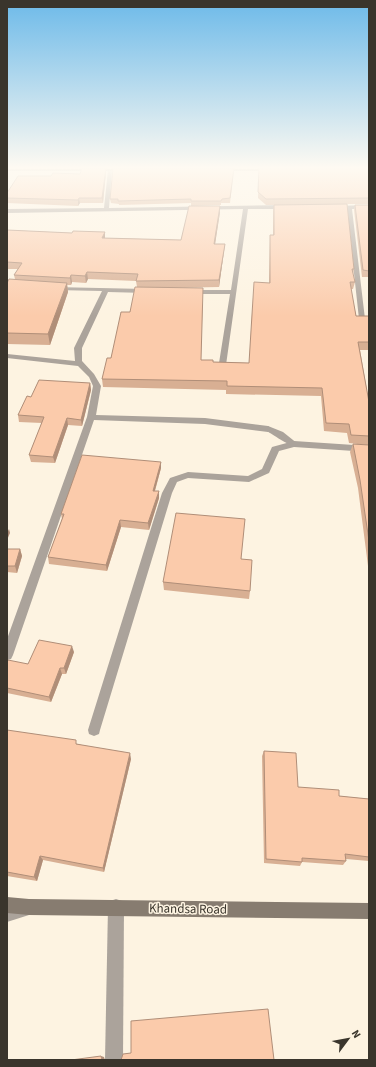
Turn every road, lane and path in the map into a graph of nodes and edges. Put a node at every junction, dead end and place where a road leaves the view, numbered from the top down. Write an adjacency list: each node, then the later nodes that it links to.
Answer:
1 (245, 216): 7 (street)
2 (350, 216): 8 (street)
3 (45, 287): 4 (street)
4 (105, 291): 5 (street); 11 (street)
5 (153, 291)
6 (185, 292): 7 (street)
7 (232, 292): 10 (street)
8 (362, 319)
9 (7, 356): 11 (street)
10 (223, 363)
11 (78, 364): 12 (street)
12 (91, 417): 13 (street); 15 (street)
13 (294, 444): 14 (street); 16 (street)
14 (369, 450)
15 (7, 655)
16 (94, 730)
17 (7, 905): 18 (street, Khandsa Road)
18 (29, 907): 19 (street, Khandsa Road); 21 (street)
19 (116, 907): 20 (street, Khandsa Road); 22 (street)
20 (369, 911)
21 (7, 914)
22 (114, 1060)

